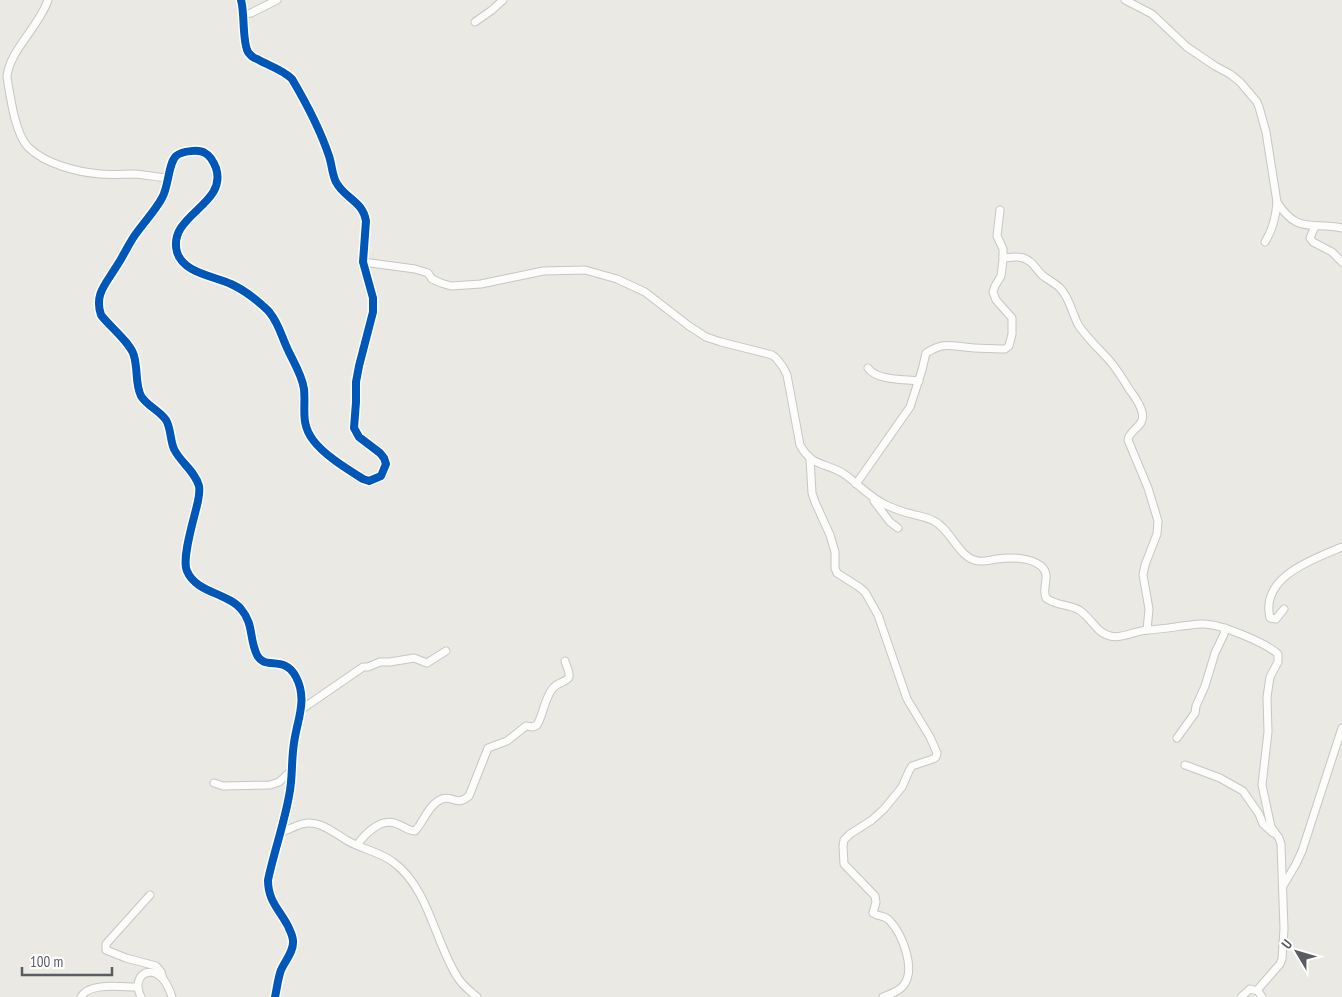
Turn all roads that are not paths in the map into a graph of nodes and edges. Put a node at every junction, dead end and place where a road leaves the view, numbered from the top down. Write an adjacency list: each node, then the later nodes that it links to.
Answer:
1 (48, 0): 8 (street)
2 (241, 0): 6 (street)
3 (277, 0): 6 (street)
4 (503, 0): 7 (street)
5 (1125, 0): 9 (street)
6 (244, 15): 15 (street)
7 (474, 22)
8 (169, 178): 15 (street); 29 (street)
9 (1277, 202): 11 (street); 13 (street)
10 (1000, 210): 14 (street)
11 (1315, 226): 12 (street); 16 (street)
12 (1342, 228)
13 (1265, 242)
14 (1003, 258): 18 (street); 26 (street)
15 (363, 262): 19 (street)
16 (1342, 262)
17 (868, 368): 18 (street)
18 (919, 381): 20 (street)
19 (810, 459): 20 (street); 48 (street)
20 (856, 484): 21 (street)
21 (871, 497): 22 (street); 26 (street)
22 (898, 528)
23 (1342, 547): 24 (street)
24 (1284, 609)
25 (1225, 628): 26 (street); 31 (street); 36 (street)
26 (1147, 630)
27 (446, 651): 29 (street)
28 (565, 661): 37 (street)
29 (302, 709): 33 (street)
30 (1342, 728): 38 (street)
31 (1177, 738)
32 (1185, 764): 36 (street)
33 (292, 770): 34 (street); 35 (street)
34 (214, 783)
35 (281, 832): 37 (street); 46 (street)
36 (1279, 838): 38 (street)
37 (357, 845): 47 (street)
38 (1282, 887): 42 (street)
39 (150, 895): 40 (street)
40 (163, 979): 41 (street); 45 (street)
41 (137, 987): 43 (street); 44 (street)
42 (1260, 994): 49 (street)
43 (81, 997)
44 (141, 997)
45 (172, 997)
46 (275, 997)
47 (477, 997)
48 (883, 997)
49 (1241, 997)

